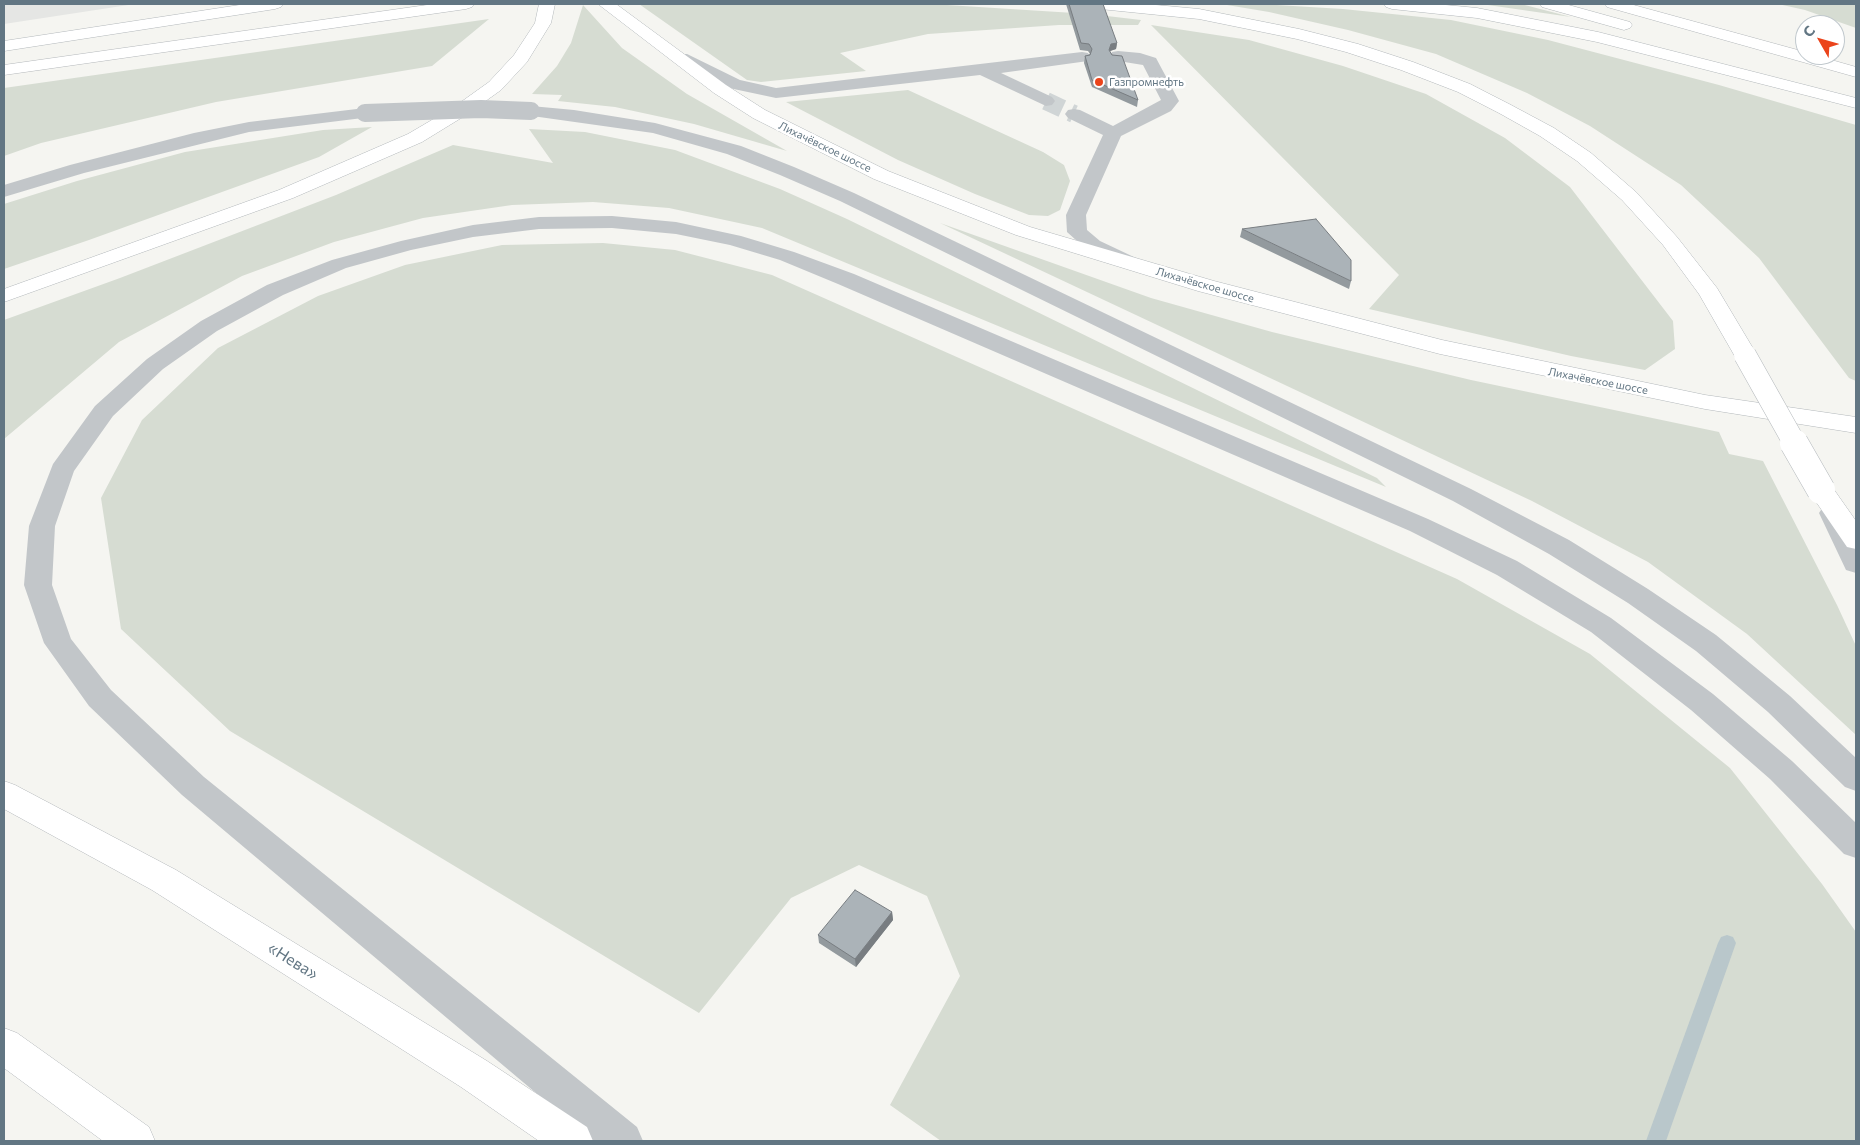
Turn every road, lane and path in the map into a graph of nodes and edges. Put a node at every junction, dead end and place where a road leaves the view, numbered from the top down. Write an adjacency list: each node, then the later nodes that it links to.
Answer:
1 (275, 4): 9 (main road)
2 (466, 4): 13 (main road)
3 (547, 4): 22 (main road)
4 (606, 4): 12 (main road, Лихачёвское шоссе)
5 (1100, 4): 24 (main road, bridge)
6 (1392, 4): 17 (main road)
7 (1548, 4): 17 (main road)
8 (1613, 4): 15 (main road)
9 (4, 46)
10 (1118, 56): 19 (street)
11 (1082, 57): 14 (street)
12 (681, 58): 14 (street); 21 (main road, Лихачёвское шоссе)
13 (4, 70)
14 (982, 70): 16 (street)
15 (1856, 72)
16 (1046, 101)
17 (1856, 102)
18 (1074, 114): 19 (street)
19 (1113, 133): 21 (street)
20 (4, 191): 27 (street, bridge)
21 (1141, 267): 23 (main road, Лихачёвское шоссе)
22 (4, 296)
23 (1856, 425)
24 (1822, 494): 25 (main road); 26 (street)
25 (1856, 540)
26 (1856, 563)
27 (1856, 778)
28 (4, 794): 32 (main road, «Нева»)
29 (1856, 844): 33 (street)
30 (4, 1046): 31 (main road)
31 (134, 1141)
32 (573, 1141)
33 (623, 1141)

